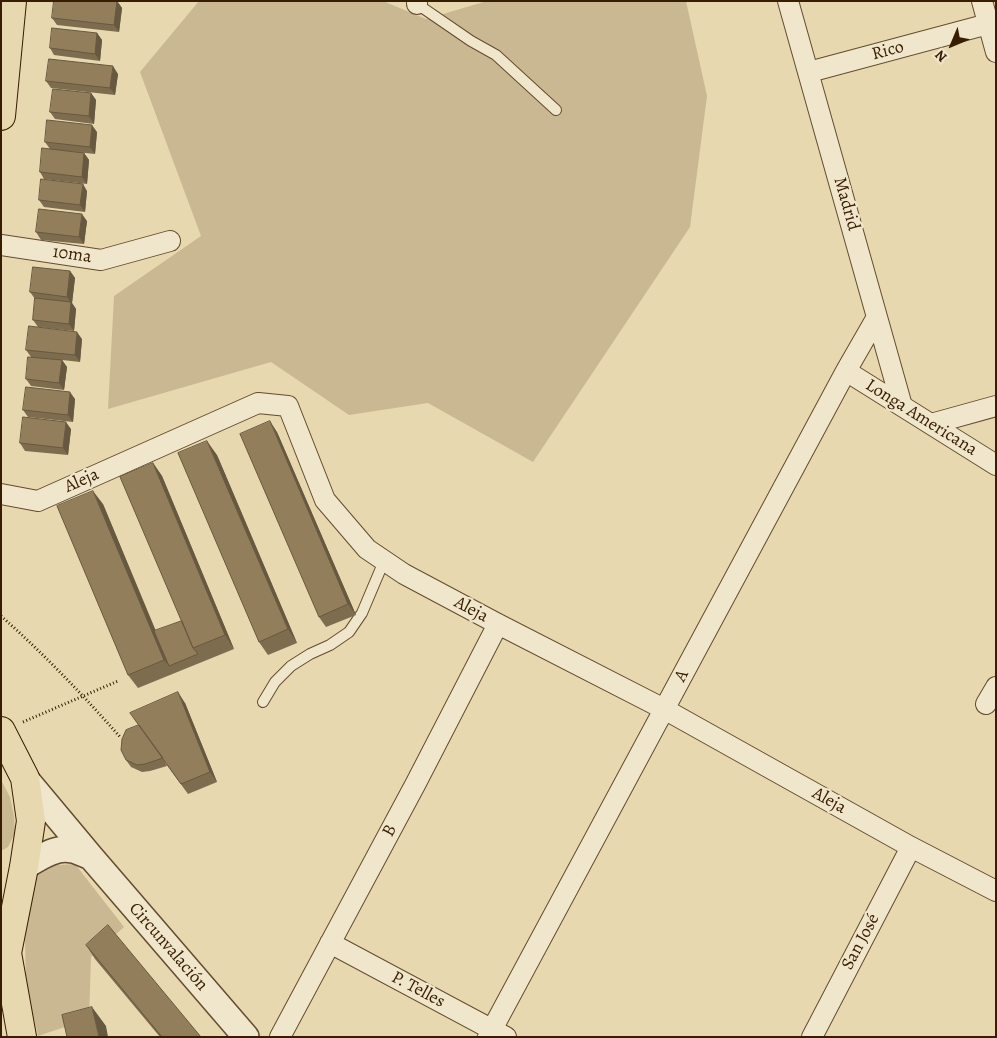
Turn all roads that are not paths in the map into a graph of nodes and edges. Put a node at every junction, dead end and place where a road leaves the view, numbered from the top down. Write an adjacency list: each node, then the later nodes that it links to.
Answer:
1 (12, 1): 9 (main road)
2 (788, 1): 7 (street, Madrid)
3 (982, 1): 5 (street)
4 (417, 3): 8 (lane)
5 (992, 23): 6 (street); 7 (street, Rico)
6 (996, 52)
7 (809, 72): 12 (street, Madrid)
8 (556, 110)
9 (1, 116)
10 (170, 241): 11 (street, 10ma)
11 (1, 245)
12 (877, 317): 13 (street, A); 14 (street, Madrid)
13 (846, 371): 14 (street, Longa Americana); 22 (street, A)
14 (902, 406): 16 (street, Longa Americana)
15 (996, 406): 16 (street)
16 (931, 424): 17 (street, Longa Americana)
17 (996, 465)
18 (1, 494): 19 (street, Aleja)
19 (384, 561): 20 (street, Aleja); 21 (lane)
20 (498, 624): 22 (street, Aleja); 29 (street, B)
21 (264, 702)
22 (664, 709): 25 (street, Aleja); 31 (street, A)
23 (4, 739): 24 (main road)
24 (25, 778): 26 (street, Circunvalación); 27 (main road)
25 (911, 847): 28 (street, Aleja); 35 (street, San José)
26 (91, 857): 27 (street); 33 (street, Circunvalación)
27 (13, 872): 30 (main road)
28 (996, 891)
29 (330, 943): 31 (street, P. Telles); 34 (street, B)
30 (4, 948): 32 (main road)
31 (496, 1034)
32 (22, 1037)
33 (246, 1037)
34 (280, 1037)
35 (812, 1037)

